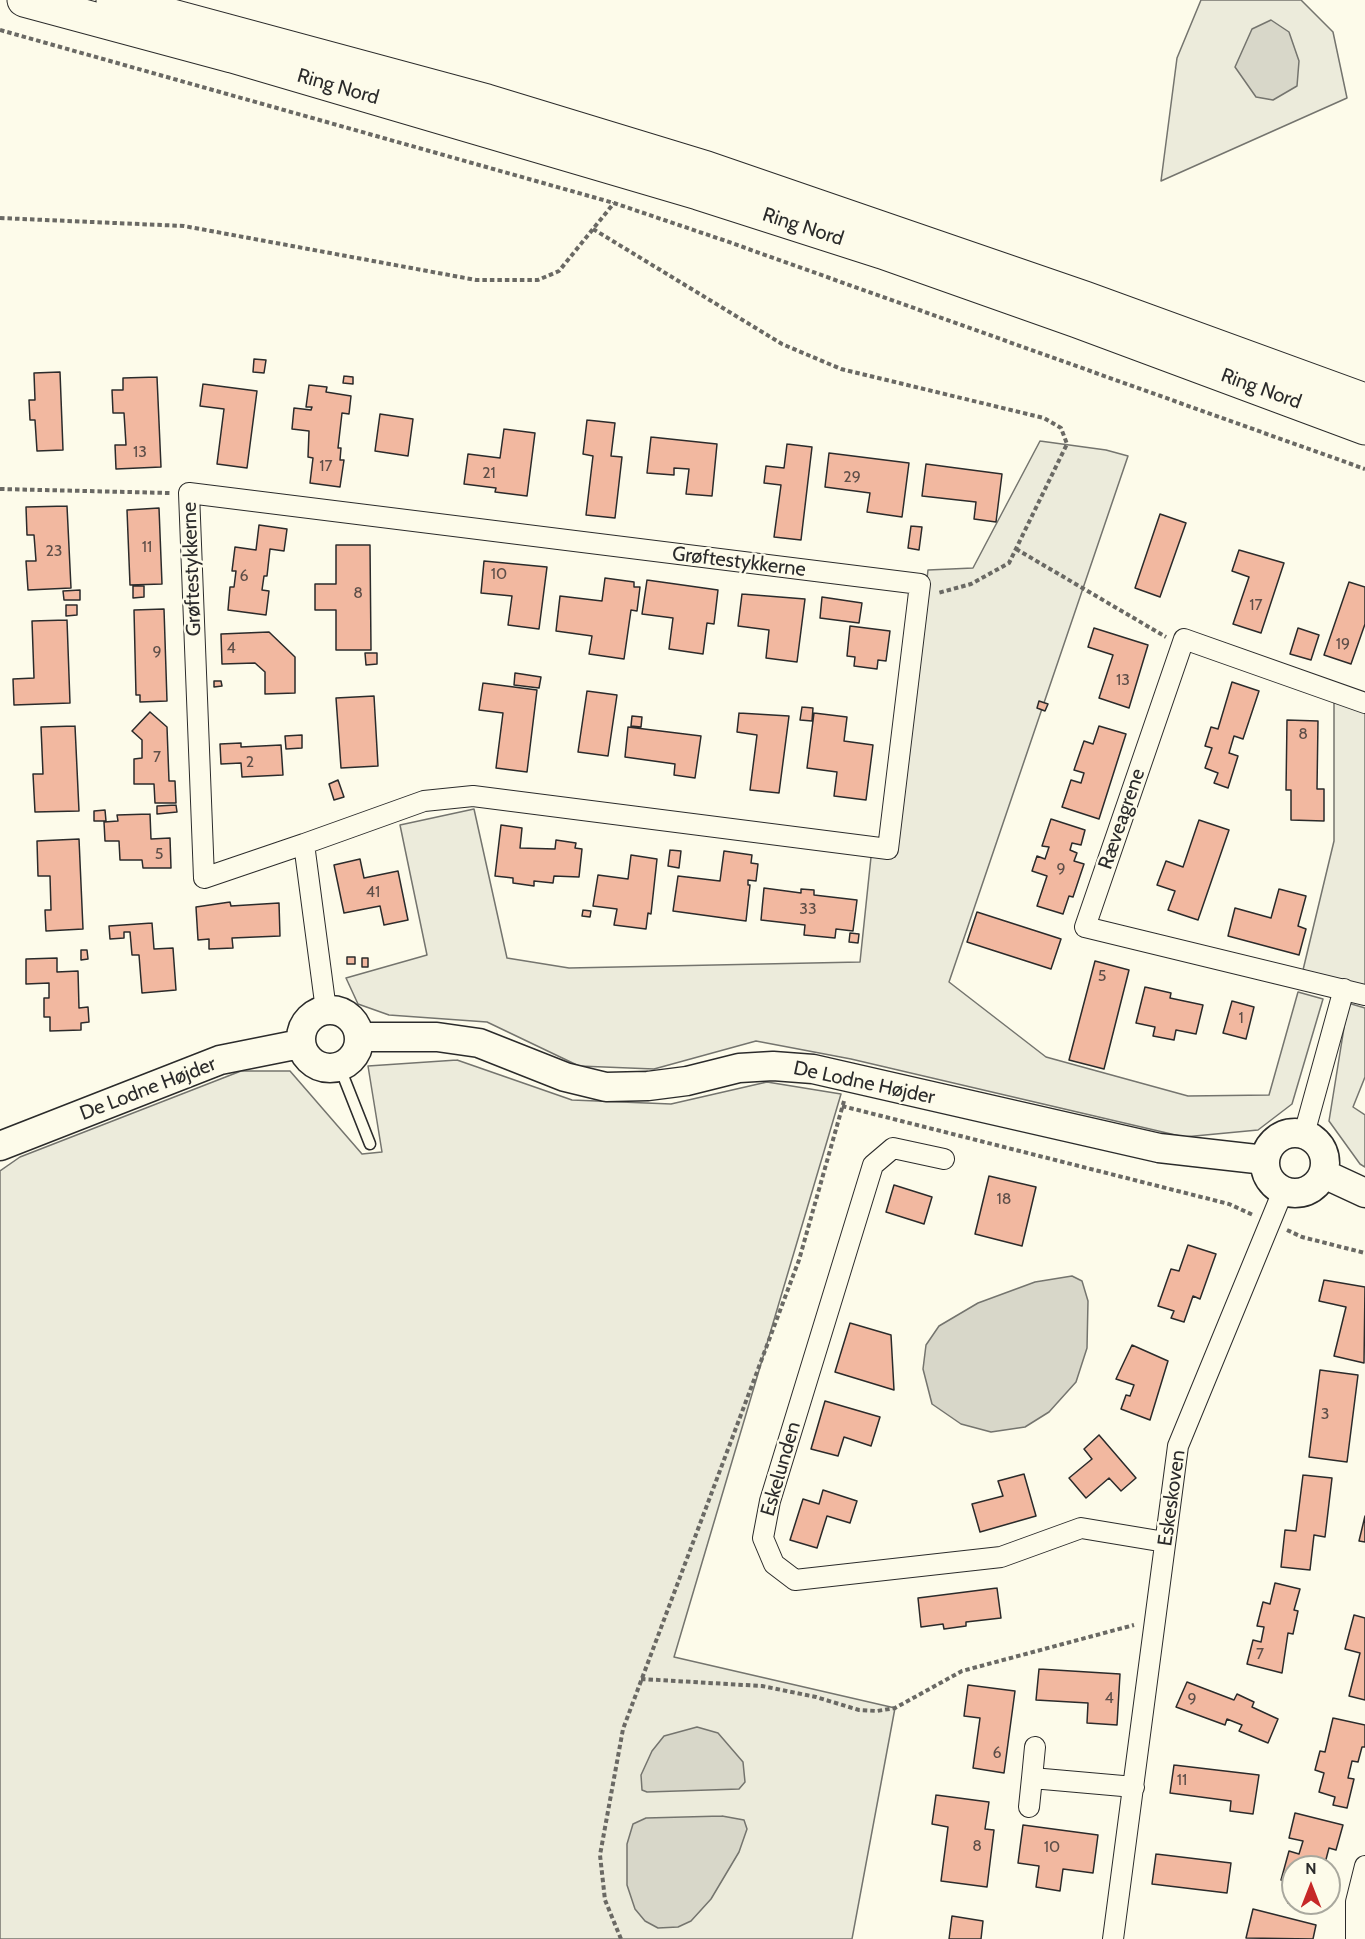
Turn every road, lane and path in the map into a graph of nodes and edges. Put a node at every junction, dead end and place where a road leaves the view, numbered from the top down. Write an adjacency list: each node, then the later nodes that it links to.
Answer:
1 (24, 0): 8 (highway, Ring Nord)
2 (113, 0): 7 (highway, Ring Nord)
3 (0, 30): 4 (path)
4 (614, 203): 6 (path); 9 (path)
5 (0, 218): 6 (path)
6 (593, 229): 12 (path)
7 (1365, 400)
8 (1365, 428)
9 (1365, 469)
10 (0, 489): 11 (path)
11 (189, 493): 13 (street, Grøftestykkerne); 16 (street, Grøftestykkerne)
12 (1016, 549): 13 (path); 14 (path)
13 (919, 599): 16 (street, Grøftestykkerne)
14 (1181, 646): 15 (street); 17 (street, Ræveagrene)
15 (1365, 703)
16 (304, 844): 19 (street)
17 (1344, 989): 18 (street, Ræveagrene); 25 (street)
18 (1365, 995)
19 (326, 1010): 20 (street); 21 (street)
20 (360, 1037): 22 (street); 23 (street, De Lodne Højder)
21 (300, 1044): 22 (street); 27 (street, De Lodne Højder)
22 (340, 1068): 26 (lane)
23 (850, 1078): 24 (path); 29 (street, De Lodne Højder)
24 (843, 1106): 33 (path); 37 (path)
25 (1304, 1134): 29 (street); 30 (street)
26 (370, 1144)
27 (0, 1146)
28 (944, 1159): 35 (street, Eskelunden)
29 (1265, 1160): 31 (street)
30 (1324, 1174): 31 (street); 32 (street)
31 (1283, 1191): 33 (street, Eskeskoven)
32 (1365, 1193)
33 (1269, 1222): 34 (path); 35 (street, Eskeskoven)
34 (1365, 1253)
35 (1165, 1542): 36 (street, Eskeskoven)
36 (1155, 1623): 37 (path); 40 (street, Eskeskoven)
37 (641, 1679): 43 (path)
38 (1035, 1747): 39 (street)
39 (1032, 1778): 40 (street); 41 (street)
40 (1134, 1787): 44 (street, Eskeskoven)
41 (1029, 1807)
42 (1365, 1866): 45 (street)
43 (621, 1939)
44 (1113, 1939)
45 (1356, 1939)

